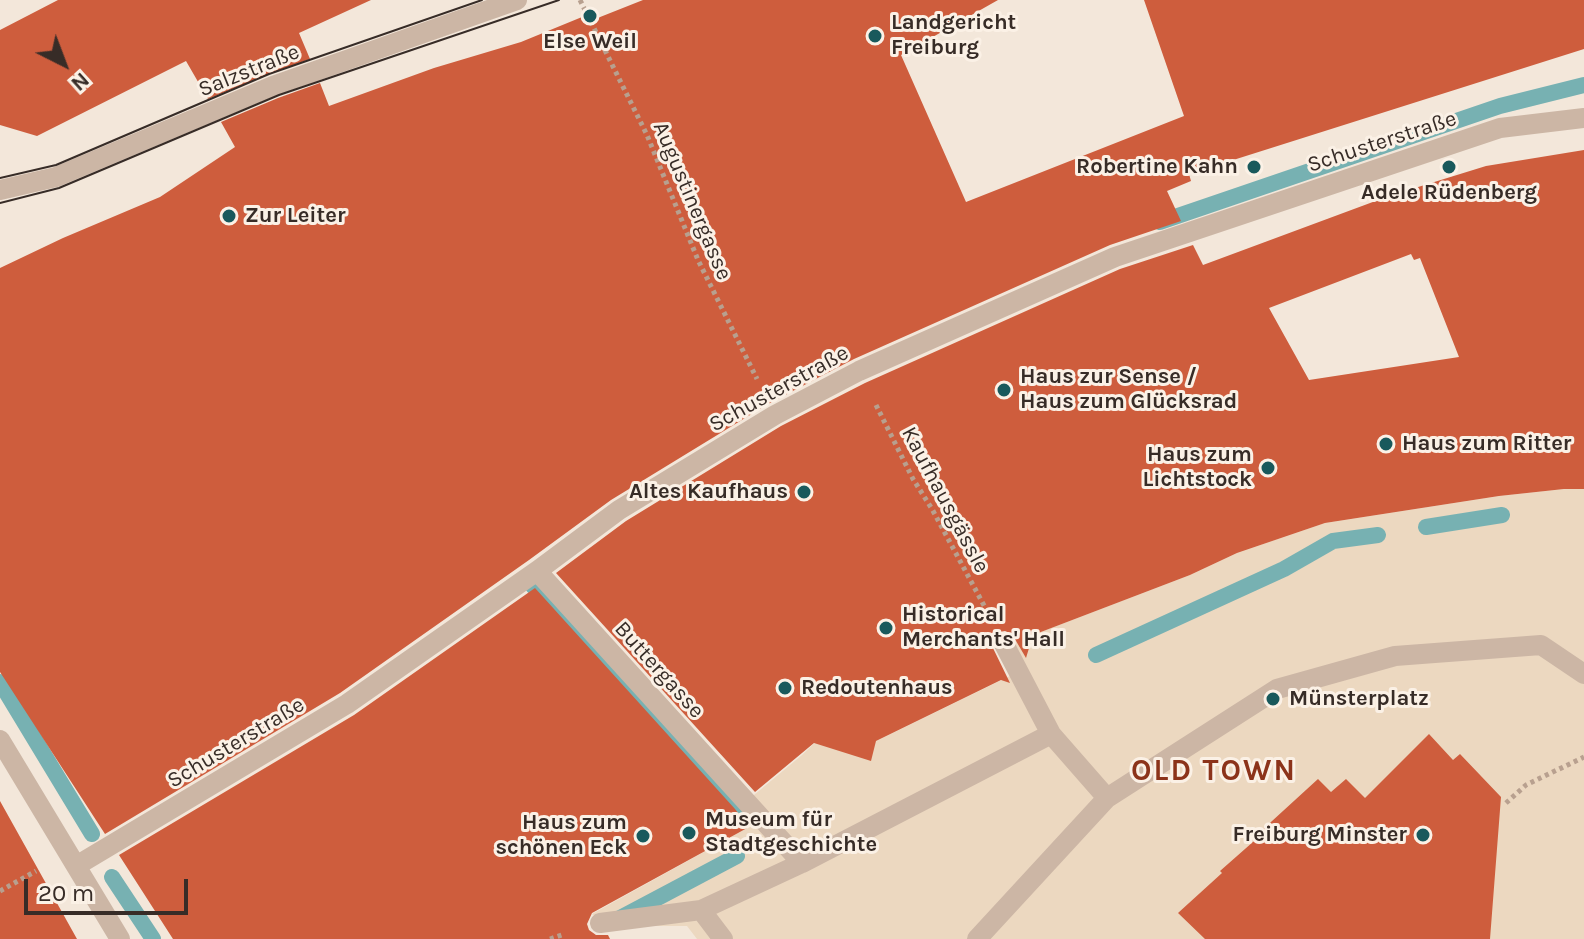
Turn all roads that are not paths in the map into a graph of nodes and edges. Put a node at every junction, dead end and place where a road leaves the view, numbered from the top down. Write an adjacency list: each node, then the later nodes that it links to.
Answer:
1 (517, 0): 3 (street, Salzstraße)
2 (1584, 118): 4 (street, Schusterstraße)
3 (0, 190)
4 (537, 571): 10 (street, Buttergasse); 11 (street, Schusterstraße)
5 (1004, 644): 7 (street)
6 (1584, 674): 9 (street)
7 (1051, 734): 9 (street); 10 (street)
8 (0, 740): 11 (street)
9 (1107, 798): 16 (street)
10 (802, 863): 12 (street)
11 (76, 866): 14 (street)
12 (701, 910): 13 (street); 15 (street)
13 (600, 923)
14 (120, 939)
15 (723, 939)
16 (977, 939)

